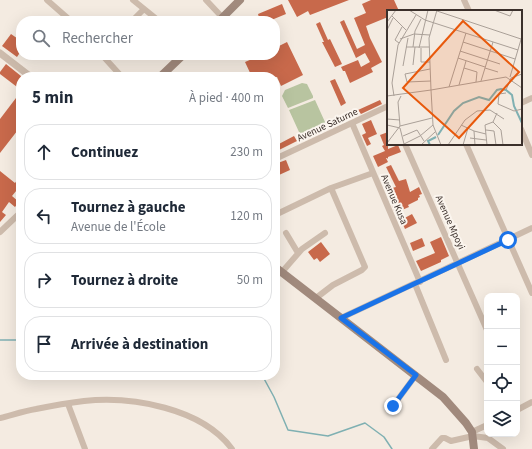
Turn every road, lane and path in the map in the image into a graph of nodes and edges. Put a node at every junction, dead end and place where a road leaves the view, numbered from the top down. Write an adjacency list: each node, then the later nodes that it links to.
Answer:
1 (47, 0): 8 (street)
2 (133, 0): 6 (street)
3 (206, 0): 11 (street)
4 (240, 0): 12 (main road)
5 (464, 0): 7 (street)
6 (144, 9): 9 (street); 10 (street)
7 (469, 10)
8 (65, 16)
9 (137, 16)
10 (153, 16)
11 (218, 16)
12 (223, 16)
13 (0, 53): 16 (street)
14 (107, 60): 17 (street)
15 (178, 60): 18 (main road)
16 (25, 72)
17 (117, 72)
18 (165, 72)
19 (532, 98): 20 (street)
20 (522, 103)
21 (387, 106): 22 (street, Avenue Saturne)
22 (352, 123): 27 (street, Avenue Saturne); 28 (street, Avenue Kusa)
23 (522, 131): 26 (street)
24 (405, 145): 38 (street, Avenue Mpoyi)
25 (466, 145): 36 (street)
26 (532, 155)
27 (280, 157)
28 (373, 172): 29 (street); 40 (street, Avenue Kusa)
29 (331, 188): 30 (street); 42 (street)
30 (280, 213)
31 (16, 217): 33 (street)
32 (532, 228): 36 (street)
33 (0, 232)
34 (286, 233): 37 (street)
35 (325, 233): 37 (street)
36 (508, 240): 38 (street); 41 (street)
37 (298, 252): 39 (street)
38 (459, 264): 40 (street); 44 (street, Avenue Mpoyi)
39 (282, 272): 42 (main road)
40 (417, 283): 43 (street); 45 (street, Avenue Kusa)
41 (532, 293)
42 (316, 298): 43 (main road)
43 (341, 318): 47 (main road)
44 (487, 329)
45 (446, 360)
46 (477, 369): 48 (street)
47 (416, 375): 51 (street); 55 (main road)
48 (484, 378)
49 (532, 402): 52 (street)
50 (68, 404): 53 (street); 56 (street); 57 (street)
51 (393, 406)
52 (520, 408)
53 (0, 418)
54 (484, 427): 55 (street)
55 (472, 434): 58 (street); 59 (main road); 60 (street)
56 (84, 449)
57 (232, 449)
58 (432, 449)
59 (474, 449)
60 (503, 449)

